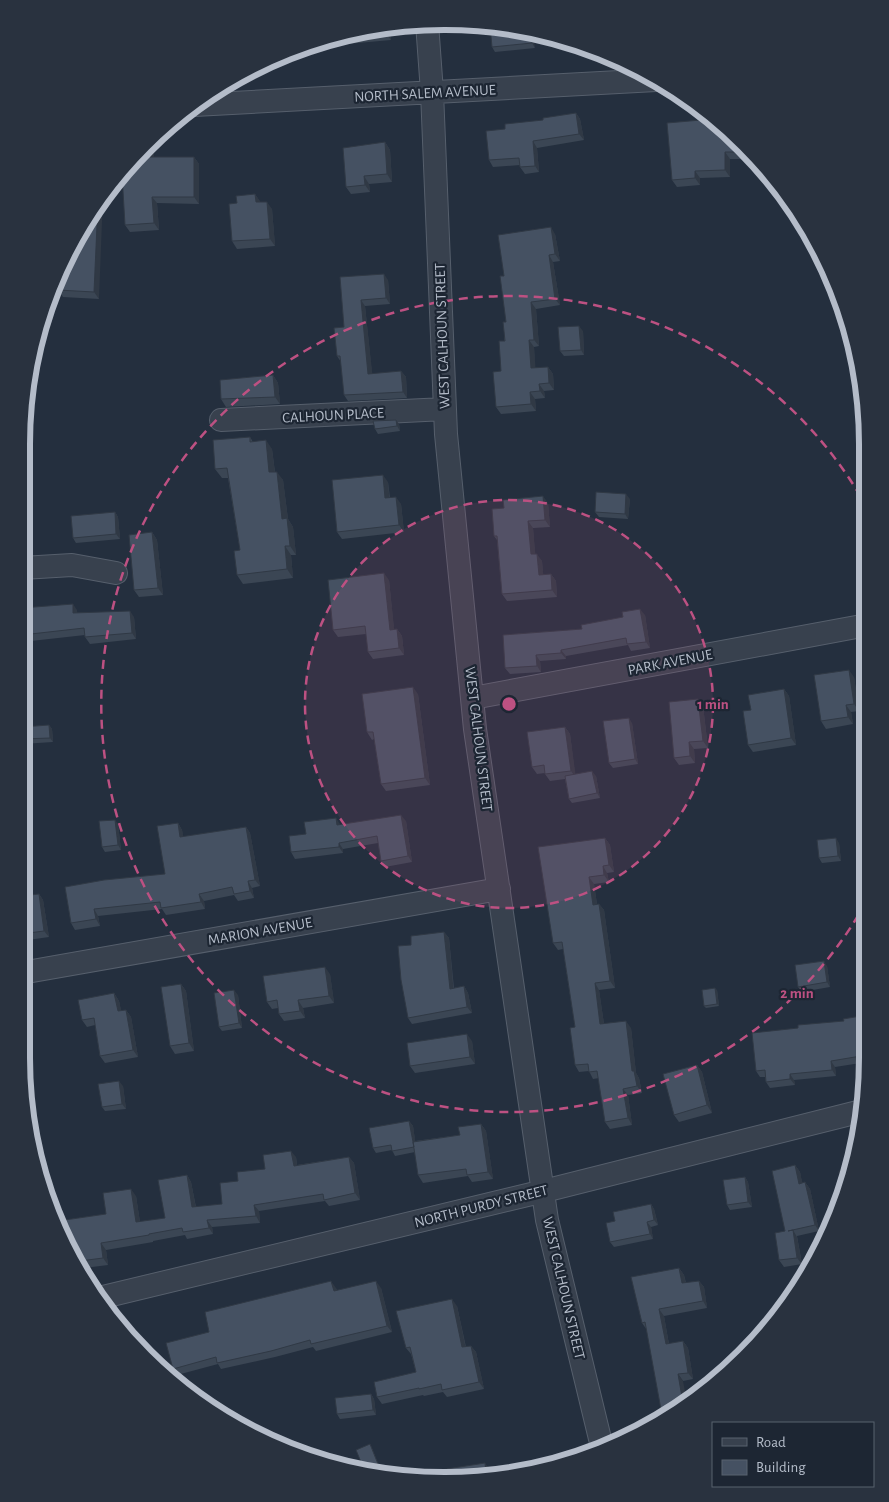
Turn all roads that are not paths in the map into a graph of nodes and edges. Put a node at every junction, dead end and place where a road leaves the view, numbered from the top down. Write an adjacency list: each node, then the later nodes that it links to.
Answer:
1 (428, 31): 3 (street, WEST CALHOUN STREET)
2 (642, 81): 3 (street, NORTH SALEM AVENUE)
3 (432, 92): 4 (street, NORTH SALEM AVENUE); 5 (street, WEST CALHOUN STREET)
4 (208, 104)
5 (445, 409): 6 (street, CALHOUN PLACE); 10 (street, WEST CALHOUN STREET)
6 (221, 420)
7 (30, 567): 8 (street)
8 (116, 573)
9 (859, 626): 10 (street, PARK AVENUE)
10 (473, 698): 11 (street, WEST CALHOUN STREET)
11 (498, 889): 12 (street, MARION AVENUE); 14 (street, WEST CALHOUN STREET)
12 (30, 971)
13 (855, 1113): 14 (street, NORTH PURDY STREET)
14 (544, 1191): 15 (street, NORTH PURDY STREET); 16 (street, WEST CALHOUN STREET)
15 (106, 1296)
16 (601, 1441)

